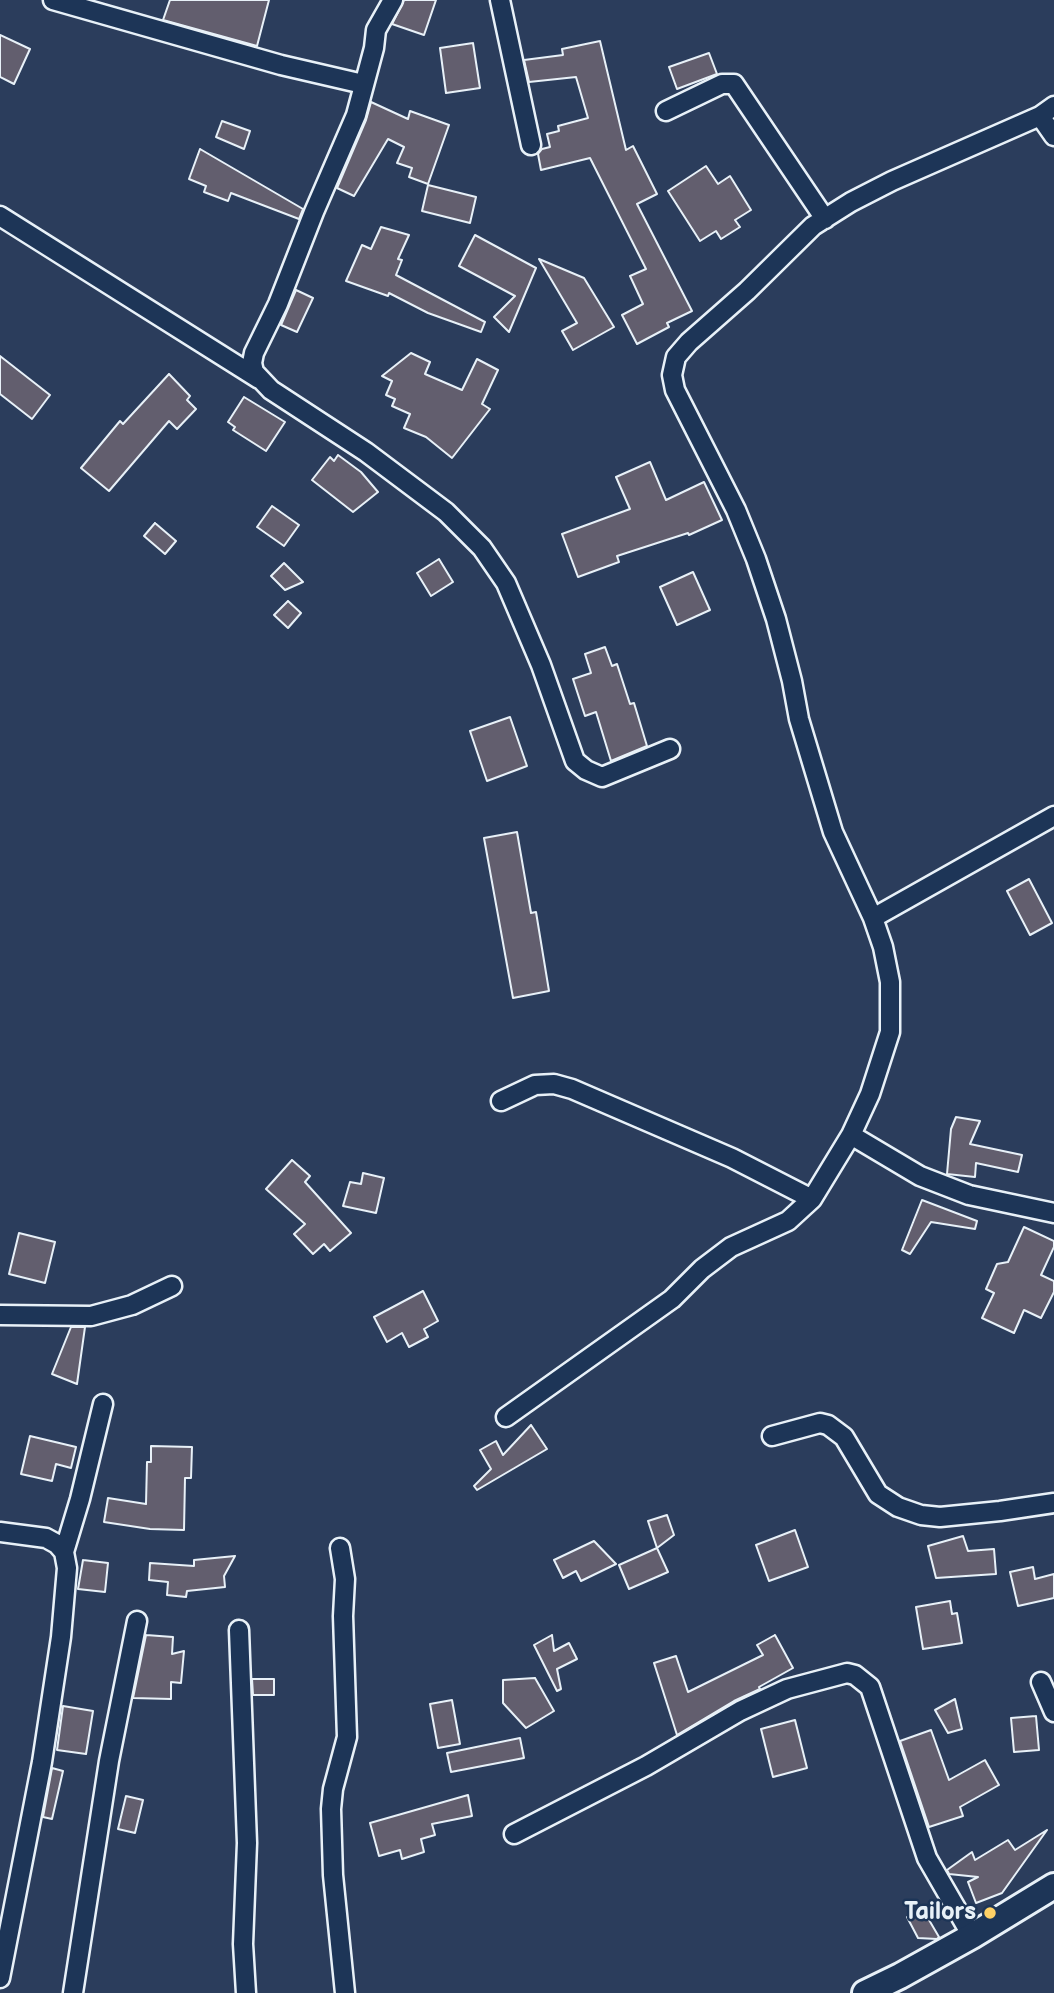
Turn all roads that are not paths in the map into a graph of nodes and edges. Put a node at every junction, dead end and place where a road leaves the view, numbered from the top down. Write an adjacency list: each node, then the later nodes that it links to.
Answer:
1 (53, 0): 4 (street)
2 (393, 0): 4 (street)
3 (500, 0): 8 (street)
4 (363, 84): 11 (street)
5 (666, 111): 10 (street)
6 (1047, 111): 7 (street); 10 (street)
7 (1054, 136)
8 (531, 145)
9 (0, 216): 11 (street)
10 (825, 219): 14 (street)
11 (259, 379): 12 (street)
12 (670, 749)
13 (1054, 816): 14 (street)
14 (873, 919): 16 (street)
15 (500, 1101): 17 (street)
16 (851, 1135): 17 (street); 18 (street)
17 (812, 1199): 22 (street)
18 (1054, 1213)
19 (172, 1286): 20 (street)
20 (0, 1315)
21 (103, 1404): 27 (street)
22 (506, 1418)
23 (772, 1436): 24 (street)
24 (1054, 1503)
25 (0, 1532): 27 (street)
26 (340, 1548): 38 (street)
27 (64, 1552): 35 (street)
28 (137, 1621): 36 (street)
29 (239, 1630): 37 (street)
30 (1041, 1682): 31 (street)
31 (1054, 1712)
32 (514, 1834): 34 (street)
33 (1054, 1886): 34 (street)
34 (972, 1936): 39 (street)
35 (0, 1978)
36 (72, 1993)
37 (246, 1993)
38 (345, 1993)
39 (865, 1993)

